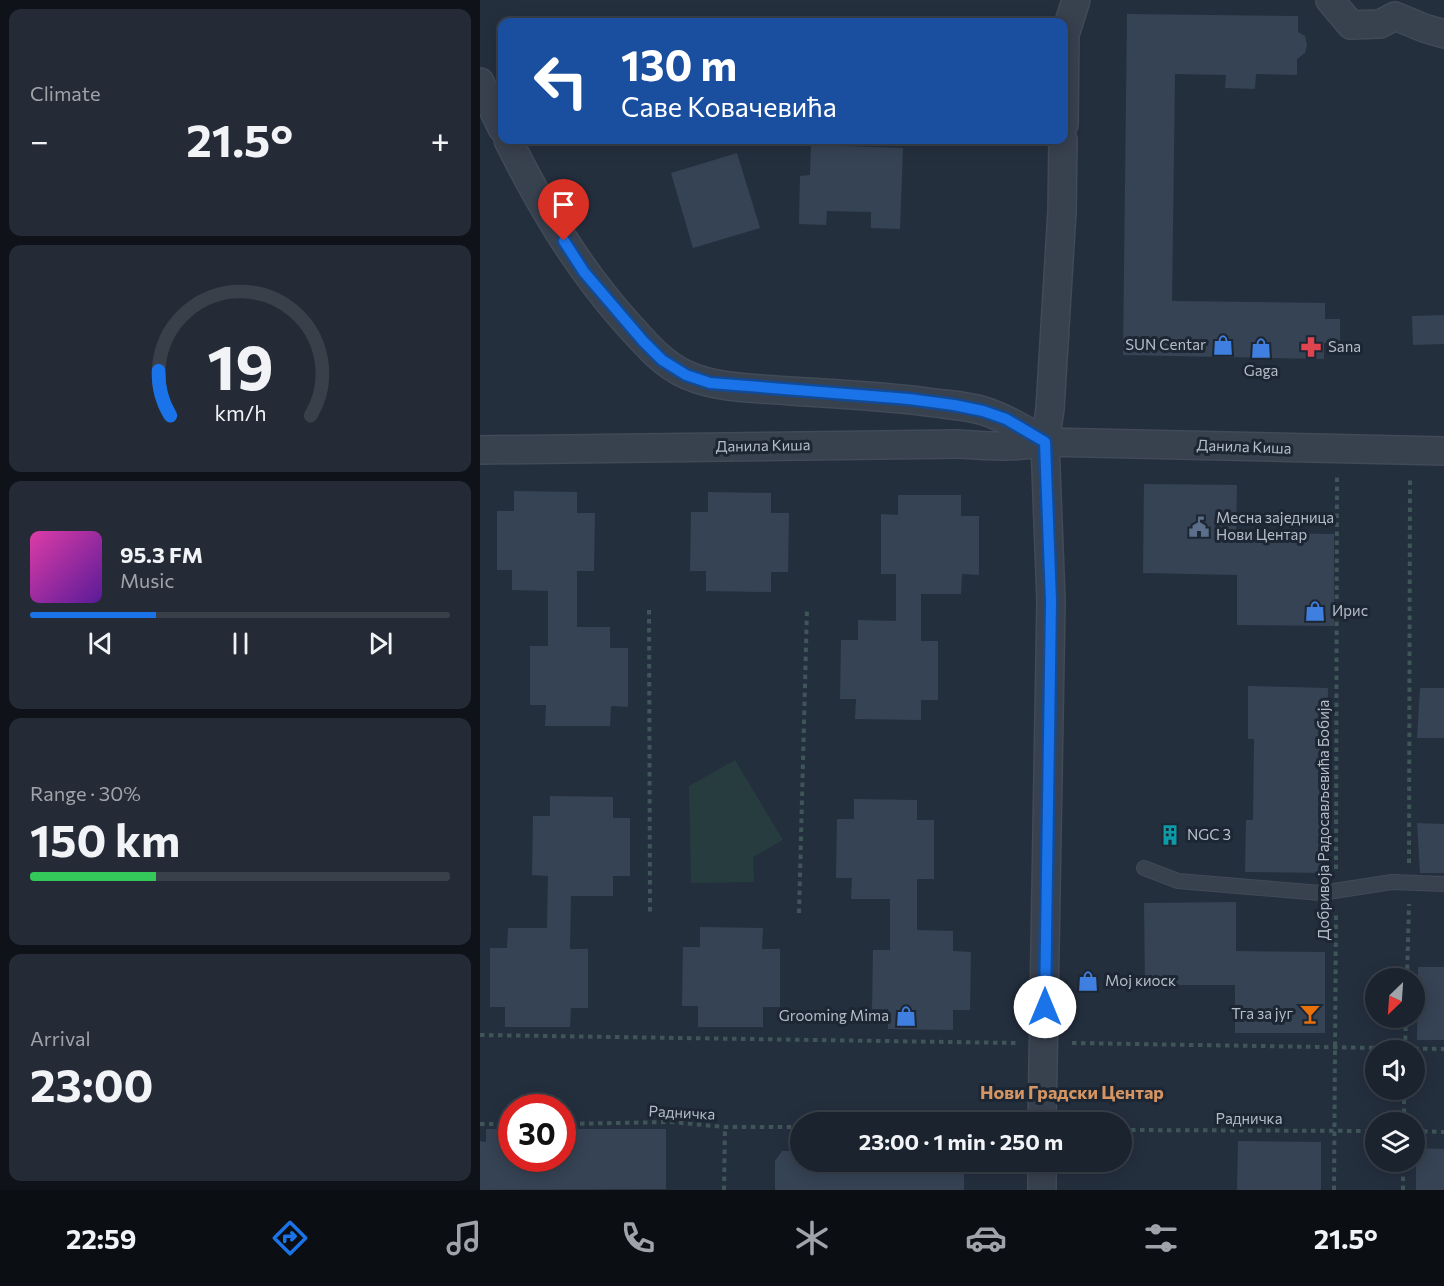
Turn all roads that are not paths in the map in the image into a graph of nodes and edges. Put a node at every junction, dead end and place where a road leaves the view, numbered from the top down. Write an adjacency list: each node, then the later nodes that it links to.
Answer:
1 (1076, 0): 4 (street)
2 (1330, 0): 3 (street)
3 (1395, 8): 5 (street)
4 (1068, 25)
5 (1444, 34)
6 (480, 82): 7 (street)
7 (498, 120)
8 (510, 144): 10 (street)
9 (1063, 144): 10 (street)
10 (1045, 442): 11 (street, Данила Киша); 12 (street, Данила Киша); 15 (street)
11 (480, 450)
12 (1444, 451)
13 (1144, 868): 14 (lane)
14 (1444, 884)
15 (1042, 1112)
16 (1042, 1172): 17 (street)
17 (1042, 1190)

